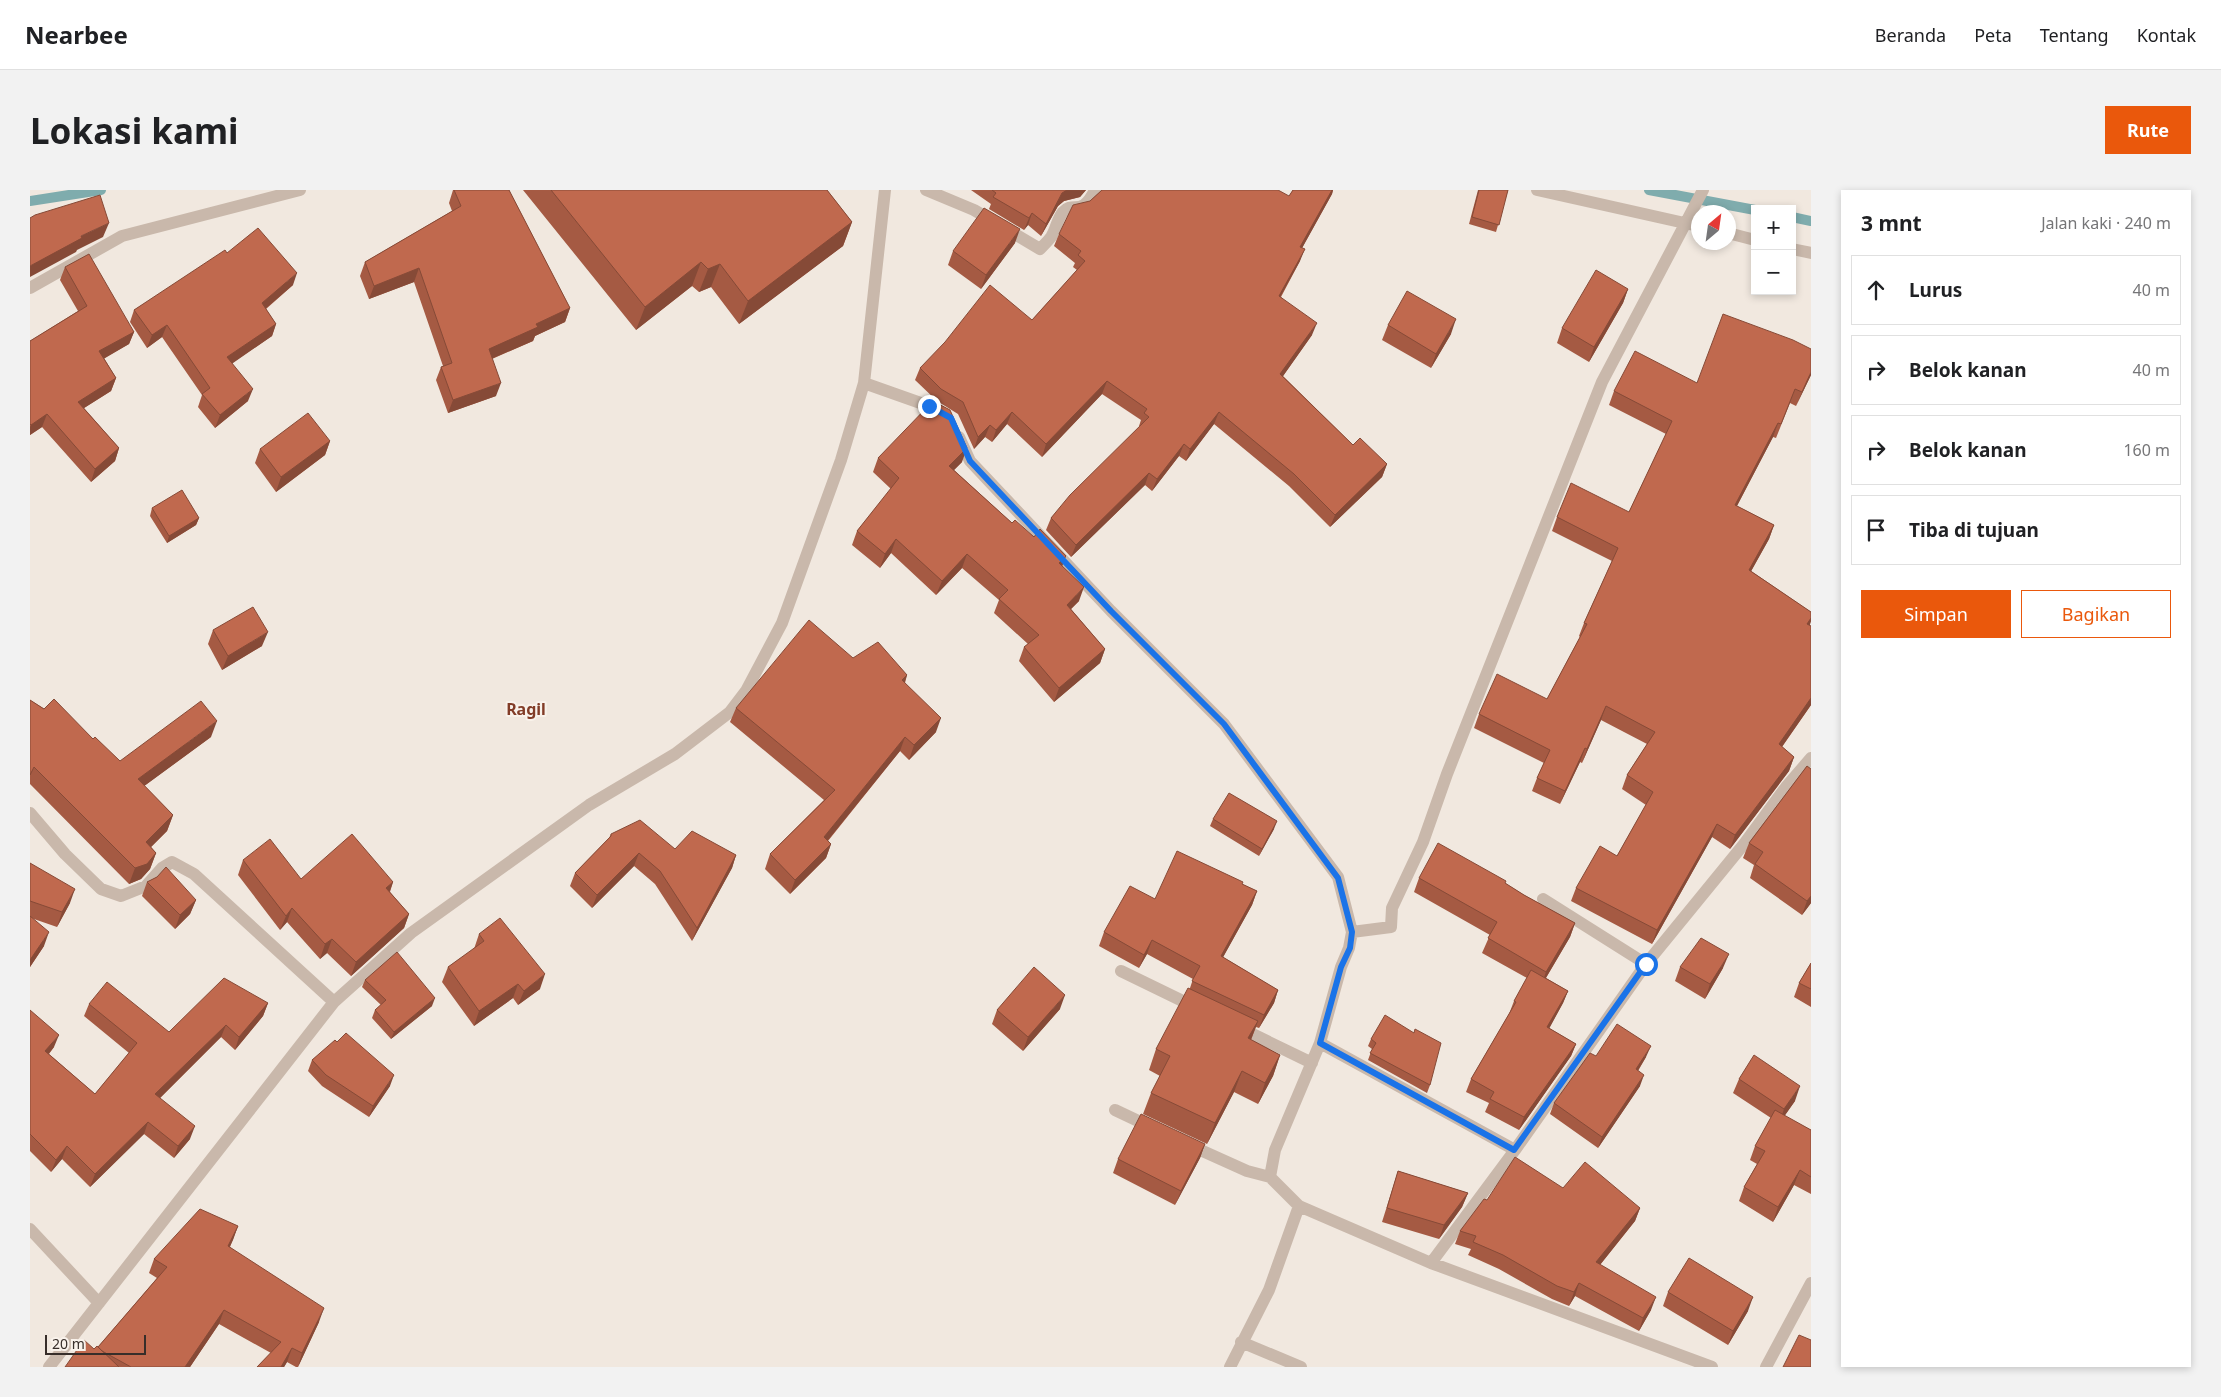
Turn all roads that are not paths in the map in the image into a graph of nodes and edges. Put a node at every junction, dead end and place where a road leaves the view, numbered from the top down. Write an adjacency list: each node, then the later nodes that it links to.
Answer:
1 (300, 190): 14 (street)
2 (885, 190): 15 (street)
3 (926, 190): 4 (street)
4 (1095, 190)
5 (1537, 190): 8 (street)
6 (1703, 190): 7 (street)
7 (1699, 205)
8 (1691, 225)
9 (1691, 228): 19 (street)
10 (1736, 236): 11 (street)
11 (1751, 239)
12 (1796, 250): 13 (street)
13 (1811, 254)
14 (30, 288)
15 (864, 383): 19 (street); 22 (street)
16 (1811, 758): 20 (street)
17 (31, 815): 22 (street)
18 (1543, 899): 20 (street)
19 (1352, 932): 25 (street)
20 (1646, 964): 28 (street)
21 (1121, 971): 23 (street)
22 (334, 1002): 34 (street)
23 (1208, 1013)
24 (1225, 1021): 26 (street)
25 (1320, 1043): 26 (street); 28 (street)
26 (1312, 1063): 29 (street)
27 (1115, 1110): 29 (street)
28 (1514, 1150): 32 (street)
29 (1270, 1177): 30 (street)
30 (1299, 1206): 32 (street); 35 (street)
31 (30, 1228): 34 (street)
32 (1431, 1263): 39 (street)
33 (1811, 1283): 40 (street)
34 (99, 1303): 36 (street)
35 (1241, 1342): 37 (street); 38 (street)
36 (49, 1367)
37 (1230, 1367)
38 (1301, 1367)
39 (1712, 1367)
40 (1766, 1367)

